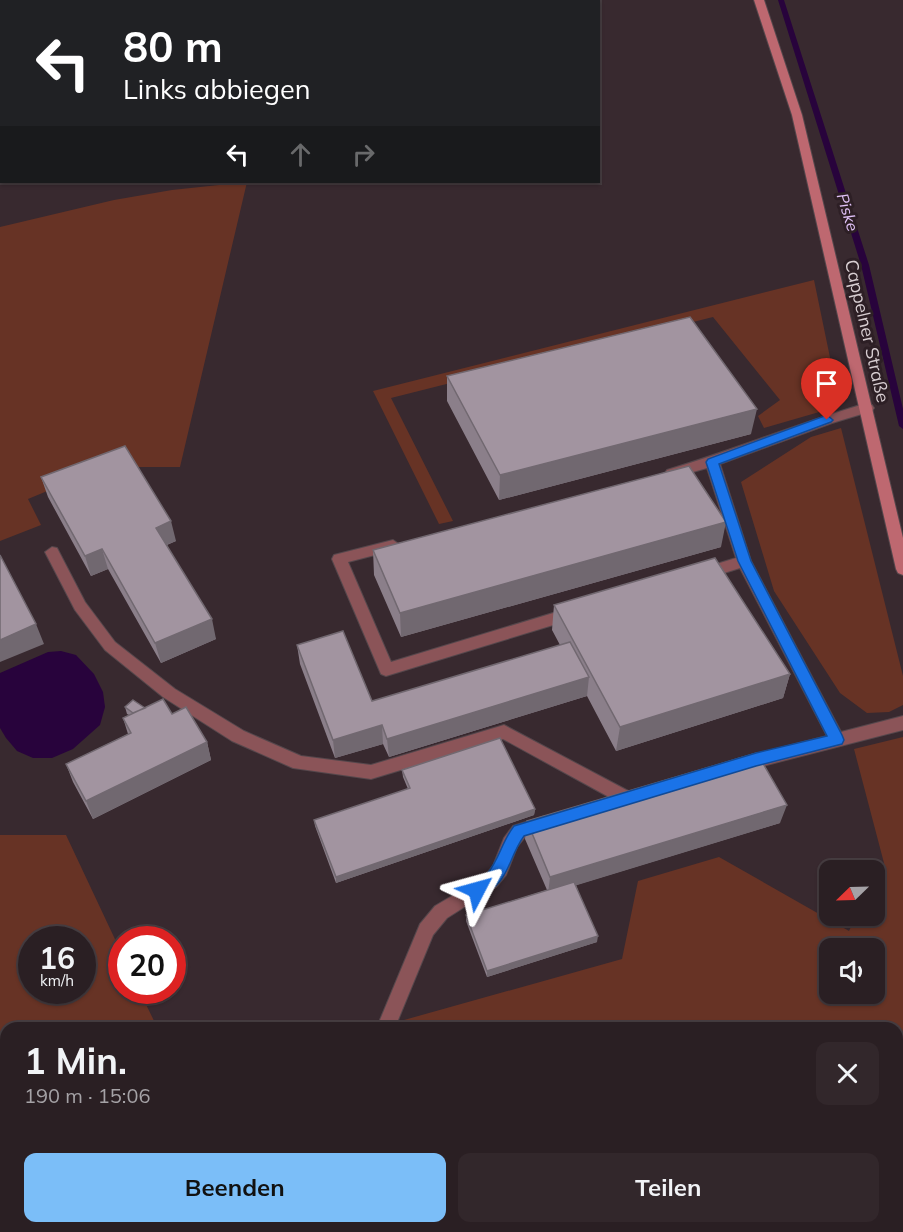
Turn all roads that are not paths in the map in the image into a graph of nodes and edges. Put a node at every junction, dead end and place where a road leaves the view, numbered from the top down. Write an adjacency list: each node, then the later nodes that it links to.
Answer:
1 (759, 0): 2 (street, Cappelner Straße)
2 (867, 408): 3 (lane); 8 (street, Cappelner Straße)
3 (712, 462): 4 (lane); 7 (lane)
4 (656, 477)
5 (407, 542): 10 (lane)
6 (52, 552): 14 (lane)
7 (744, 561): 9 (lane); 12 (lane)
8 (903, 569)
9 (688, 578)
10 (587, 609)
11 (903, 723): 12 (lane)
12 (837, 740): 13 (lane)
13 (723, 769)
14 (605, 805)
15 (562, 818): 16 (lane)
16 (389, 1022)

